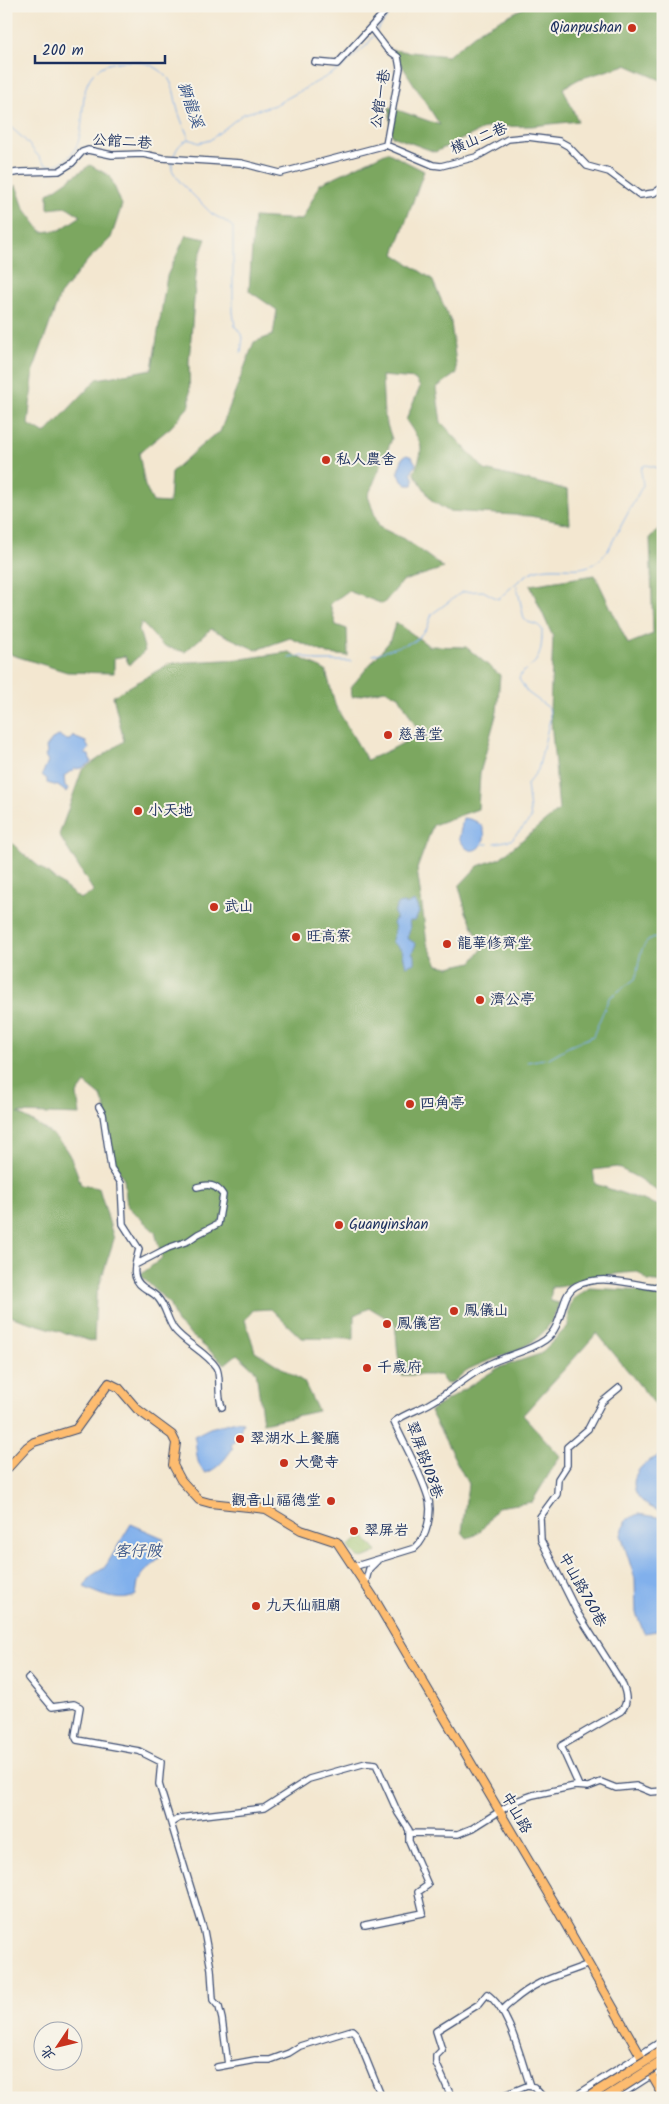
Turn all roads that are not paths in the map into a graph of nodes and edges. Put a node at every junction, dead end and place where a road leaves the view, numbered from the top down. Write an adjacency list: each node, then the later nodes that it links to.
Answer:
1 (390, 6): 2 (street)
2 (374, 32): 3 (street); 4 (street, 公館一巷)
3 (315, 62)
4 (386, 145): 5 (street, 公館二巷); 6 (street, 橫山二巷)
5 (6, 174)
6 (663, 187)
7 (99, 1107): 9 (street)
8 (197, 1187): 9 (street)
9 (135, 1265): 12 (street)
10 (663, 1288): 14 (street, 翠屏路108巷)
11 (619, 1388): 18 (street, 中山路760巷)
12 (222, 1407)
13 (6, 1470): 15 (main road, 中山路)
14 (378, 1559): 15 (street, 翠屏路108巷); 16 (street)
15 (354, 1567): 16 (main road, 中山路)
16 (365, 1584): 20 (main road, 中山路)
17 (28, 1678): 21 (street)
18 (579, 1786): 19 (street); 20 (street)
19 (663, 1791)
20 (500, 1812): 22 (street); 24 (main road, 中山路)
21 (171, 1823): 22 (street); 31 (street)
22 (409, 1833): 23 (street)
23 (365, 1925)
24 (589, 1964): 25 (street); 28 (main road, 中山路)
25 (502, 2012): 36 (street); 39 (street)
26 (663, 2040): 28 (street)
27 (663, 2050): 43 (highway, bridge)
28 (640, 2053): 32 (main road, 中山路); 42 (street)
29 (663, 2054): 32 (street)
30 (663, 2061): 44 (highway, bridge)
31 (228, 2065): 33 (street); 38 (street)
32 (646, 2065): 35 (main road, 中山路); 44 (street)
33 (217, 2067)
34 (663, 2068): 35 (street)
35 (652, 2074): 37 (main road, 中山路); 45 (street)
36 (530, 2086): 40 (street); 41 (street)
37 (663, 2096)
38 (382, 2098)
39 (452, 2098)
40 (497, 2098)
41 (544, 2098)
42 (572, 2098)
43 (587, 2098)
44 (604, 2098)
45 (616, 2098)

